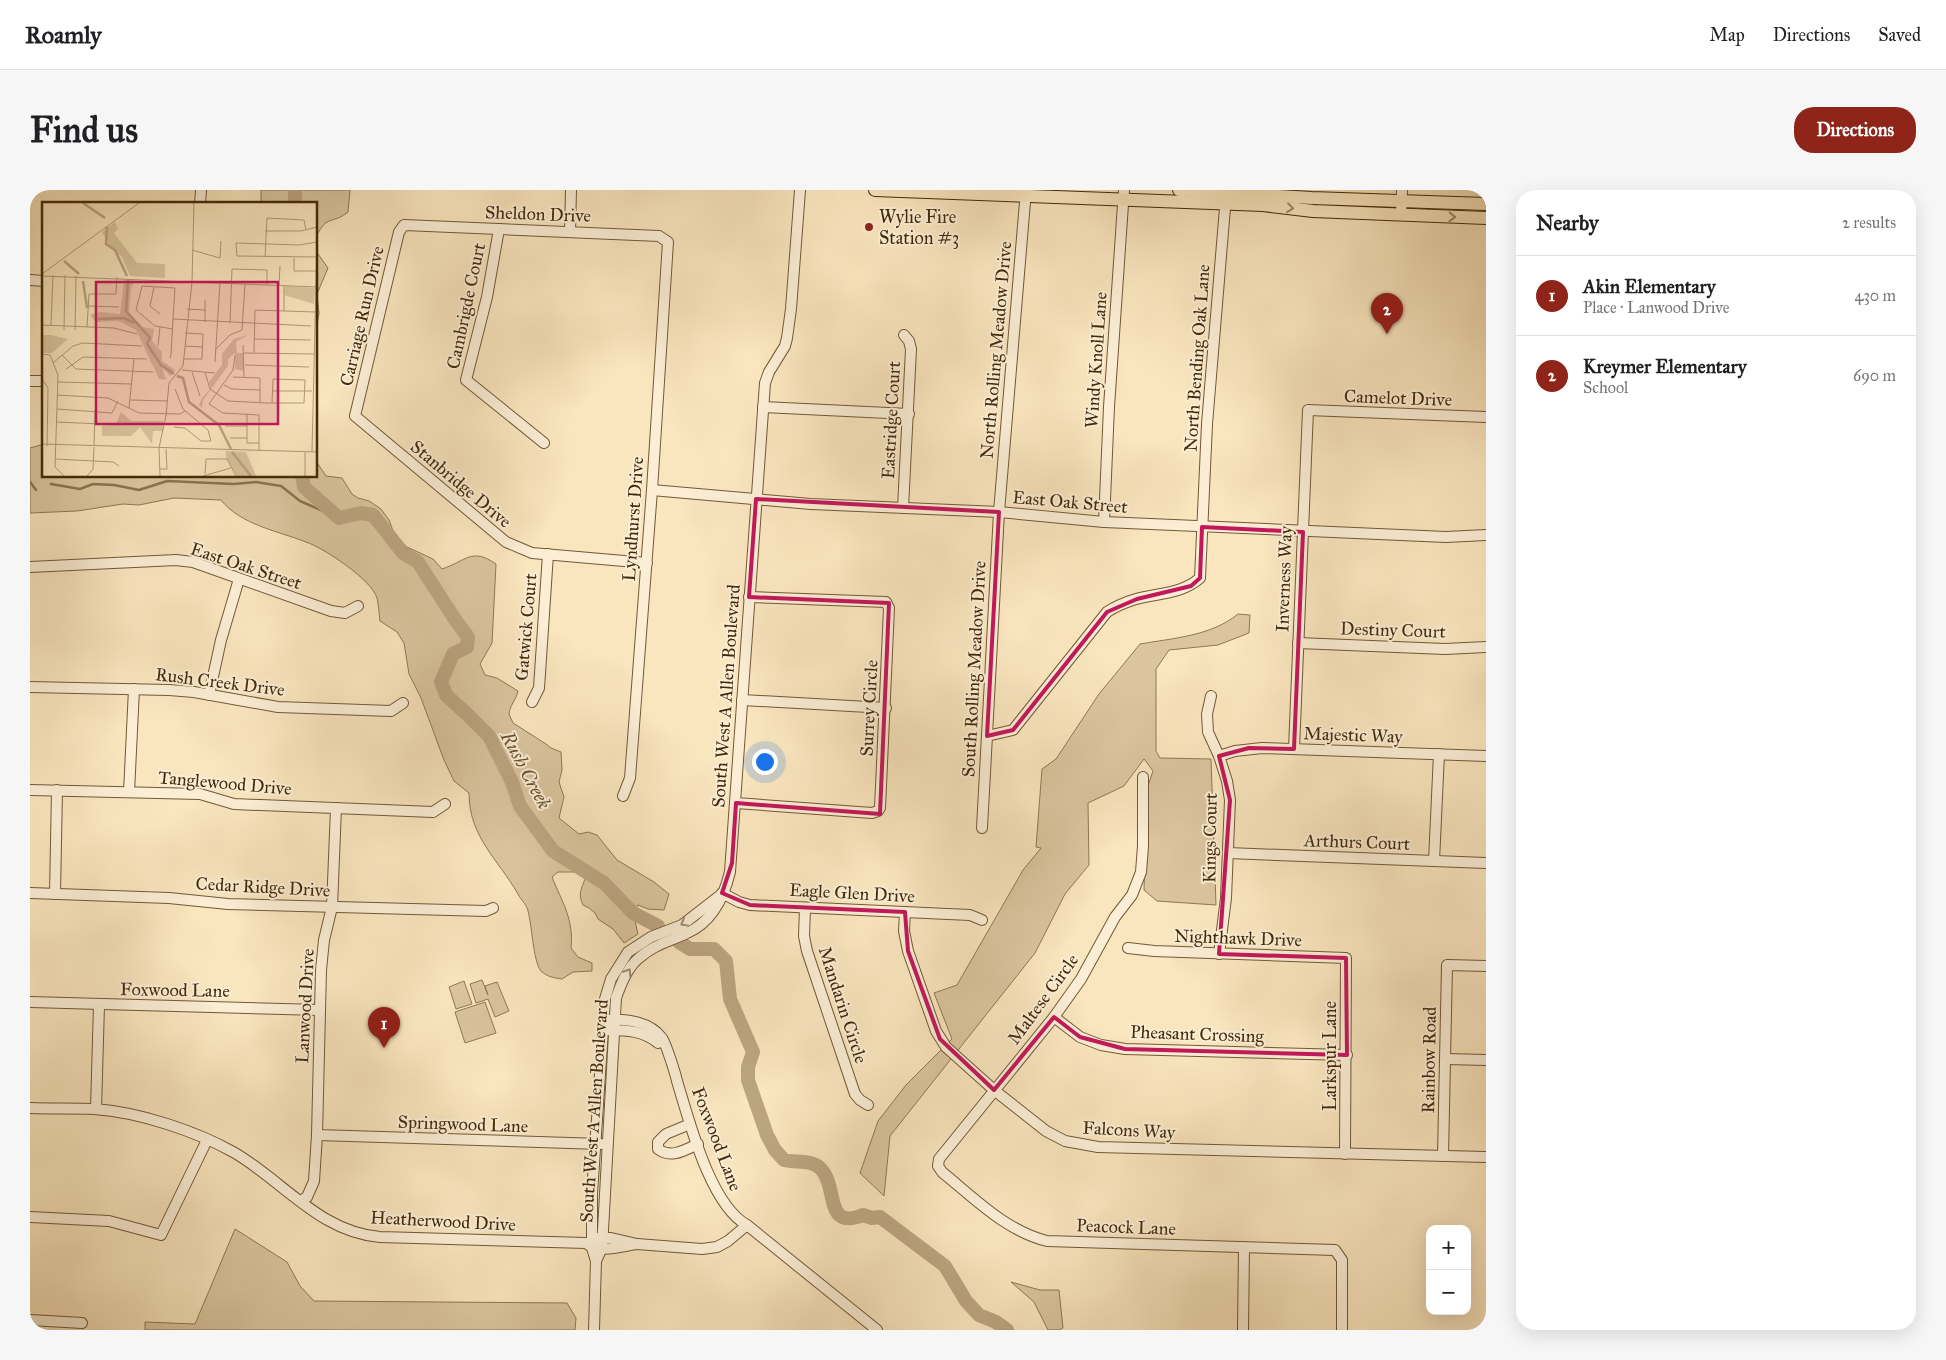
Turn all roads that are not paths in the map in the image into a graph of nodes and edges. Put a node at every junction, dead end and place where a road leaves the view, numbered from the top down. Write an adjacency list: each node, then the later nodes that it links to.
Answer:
1 (571, 190): 14 (street)
2 (800, 190): 17 (street, South West A Allen Boulevard)
3 (874, 190): 5 (main road)
4 (1179, 190): 8 (main road)
5 (1025, 193): 6 (main road); 26 (street, North Rolling Meadow Drive)
6 (1123, 195): 8 (main road); 27 (street, Windy Knoll Lane)
7 (1401, 196): 8 (main road); 9 (main road); 10 (street)
8 (1226, 198): 10 (main road, one-way to 10); 28 (street, North Bending Oak Lane)
9 (1486, 204)
10 (1401, 215): 11 (main road, one-way to 11)
11 (1486, 218)
12 (404, 225): 13 (street, Sheldon Drive); 20 (street, Carriage Run Drive)
13 (499, 229): 14 (street, Sheldon Drive); 22 (street, Cambrigde Court)
14 (570, 232): 15 (street, Sheldon Drive)
15 (668, 242): 23 (street, Lyndhurst Drive)
16 (904, 335): 19 (street, Eastridge Court)
17 (763, 407): 19 (street); 24 (street, South West A Allen Boulevard)
18 (1308, 410): 21 (street, Camelot Drive); 29 (street, Inverness Way)
19 (909, 414): 25 (street, Eastridge Court)
20 (354, 416): 31 (street, Stanbridge Drive)
21 (1486, 417)
22 (544, 444)
23 (652, 490): 24 (street, East Oak Street); 32 (street, Lyndhurst Drive)
24 (756, 499): 25 (street, East Oak Street); 35 (street, South West A Allen Boulevard)
25 (904, 508): 26 (street, East Oak Street)
26 (999, 512): 27 (street, East Oak Street); 47 (street, South Rolling Meadow Drive)
27 (1104, 522): 28 (street, East Oak Street)
28 (1202, 527): 29 (street, East Oak Street); 47 (street, North Bending Oak Lane)
29 (1303, 532): 30 (street, East Oak Street); 37 (street, Inverness Way)
30 (1486, 535)
31 (548, 554): 32 (street, Stanbridge Drive); 44 (street, Gatwick Court)
32 (646, 563): 56 (street, Lyndhurst Drive)
33 (30, 567): 34 (street, East Oak Street)
34 (238, 578): 36 (street, East Oak Street); 41 (street)
35 (749, 597): 43 (street, South West A Allen Boulevard); 46 (street, Surrey Circle)
36 (358, 606)
37 (1298, 643): 38 (street, Destiny Court); 48 (street, Inverness Way)
38 (1486, 646)
39 (30, 687): 40 (street, Rush Creek Drive)
40 (134, 689): 41 (street, Rush Creek Drive); 55 (street)
41 (209, 695): 45 (street, Rush Creek Drive)
42 (1211, 696): 50 (street, Kings Court)
43 (742, 700): 46 (street); 57 (street, South West A Allen Boulevard)
44 (532, 702)
45 (403, 703)
46 (886, 708): 57 (street, Surrey Circle)
47 (987, 736): 60 (street, South Rolling Meadow Drive)
48 (1294, 749): 49 (street, Majestic Way); 50 (street, Majestic Way)
49 (1438, 754): 51 (street, Majestic Way); 62 (street)
50 (1219, 756): 61 (street, Kings Court)
51 (1486, 756)
52 (1143, 777): 79 (street, Maltese Circle)
53 (30, 790): 54 (street, Tanglewood Drive)
54 (57, 790): 55 (street, Tanglewood Drive); 66 (street)
55 (129, 792): 59 (street, Tanglewood Drive)
56 (623, 796)
57 (736, 803): 65 (street, South West A Allen Boulevard)
58 (445, 804): 59 (street, Tanglewood Drive)
59 (336, 808): 67 (street, Lanwood Drive)
60 (982, 828)
61 (1228, 853): 62 (street, Arthurs Court); 73 (street, Kings Court)
62 (1434, 861): 63 (street, Arthurs Court)
63 (1486, 863)
64 (30, 893): 66 (street, Cedar Ridge Drive)
65 (722, 893): 69 (street, Eagle Glen Drive); 80 (street, South West A Allen Boulevard)
66 (55, 894): 67 (street, Cedar Ridge Drive)
67 (332, 906): 68 (street, Cedar Ridge Drive); 78 (street, Lanwood Drive)
68 (493, 908)
69 (805, 908): 70 (street, Eagle Glen Drive); 85 (street, Mandarin Circle)
70 (905, 912): 71 (street, Eagle Glen Drive); 84 (street, Falcons Way)
71 (982, 920)
72 (1128, 948): 73 (street, Nighthawk Drive)
73 (1219, 954): 74 (street, Nighthawk Drive)
74 (1346, 958): 81 (street, Larkspur Lane)
75 (1486, 966): 82 (street, Rainbow Road)
76 (30, 1002): 77 (street, Foxwood Lane)
77 (99, 1005): 78 (street, Foxwood Lane); 87 (street)
78 (320, 1010): 89 (street, Lanwood Drive)
79 (1054, 1017): 81 (street, Pheasant Crossing); 84 (street, Maltese Circle)
80 (608, 1025): 88 (street, Foxwood Lane); 91 (street); 93 (street, South West A Allen Boulevard)
81 (1346, 1055): 94 (street, Larkspur Lane)
82 (1446, 1058): 83 (street); 95 (street, Rainbow Road)
83 (1486, 1060)
84 (994, 1090): 94 (street, Falcons Way); 97 (street, Maltese Circle)
85 (868, 1106)
86 (30, 1108): 87 (street, Heatherwood Drive)
87 (96, 1109): 90 (street, Heatherwood Drive)
88 (690, 1124): 92 (street, Foxwood Lane); 92 (street)
89 (317, 1135): 91 (street, Springwood Lane); 98 (street, Lanwood Drive)
90 (207, 1140): 98 (street, Heatherwood Drive); 99 (street)
91 (595, 1144): 93 (street, Springwood Lane); 101 (street)
92 (698, 1144): 100 (street, Foxwood Lane)
93 (607, 1145): 101 (street, South West A Allen Boulevard)
94 (1345, 1154): 95 (street, Falcons Way)
95 (1443, 1156): 96 (street, Falcons Way)
96 (1486, 1157)
97 (938, 1166): 102 (street, Peacock Lane)
98 (301, 1201): 101 (street, Heatherwood Drive)
99 (30, 1217)
100 (747, 1225): 101 (street, Heatherwood Drive); 106 (street, Foxwood Lane)
101 (595, 1243): 105 (street)
102 (1244, 1247): 107 (street); 108 (street, Peacock Lane)
103 (30, 1320): 104 (street)
104 (82, 1323)
105 (594, 1330)
106 (877, 1330)
107 (1243, 1330)
108 (1342, 1330)

